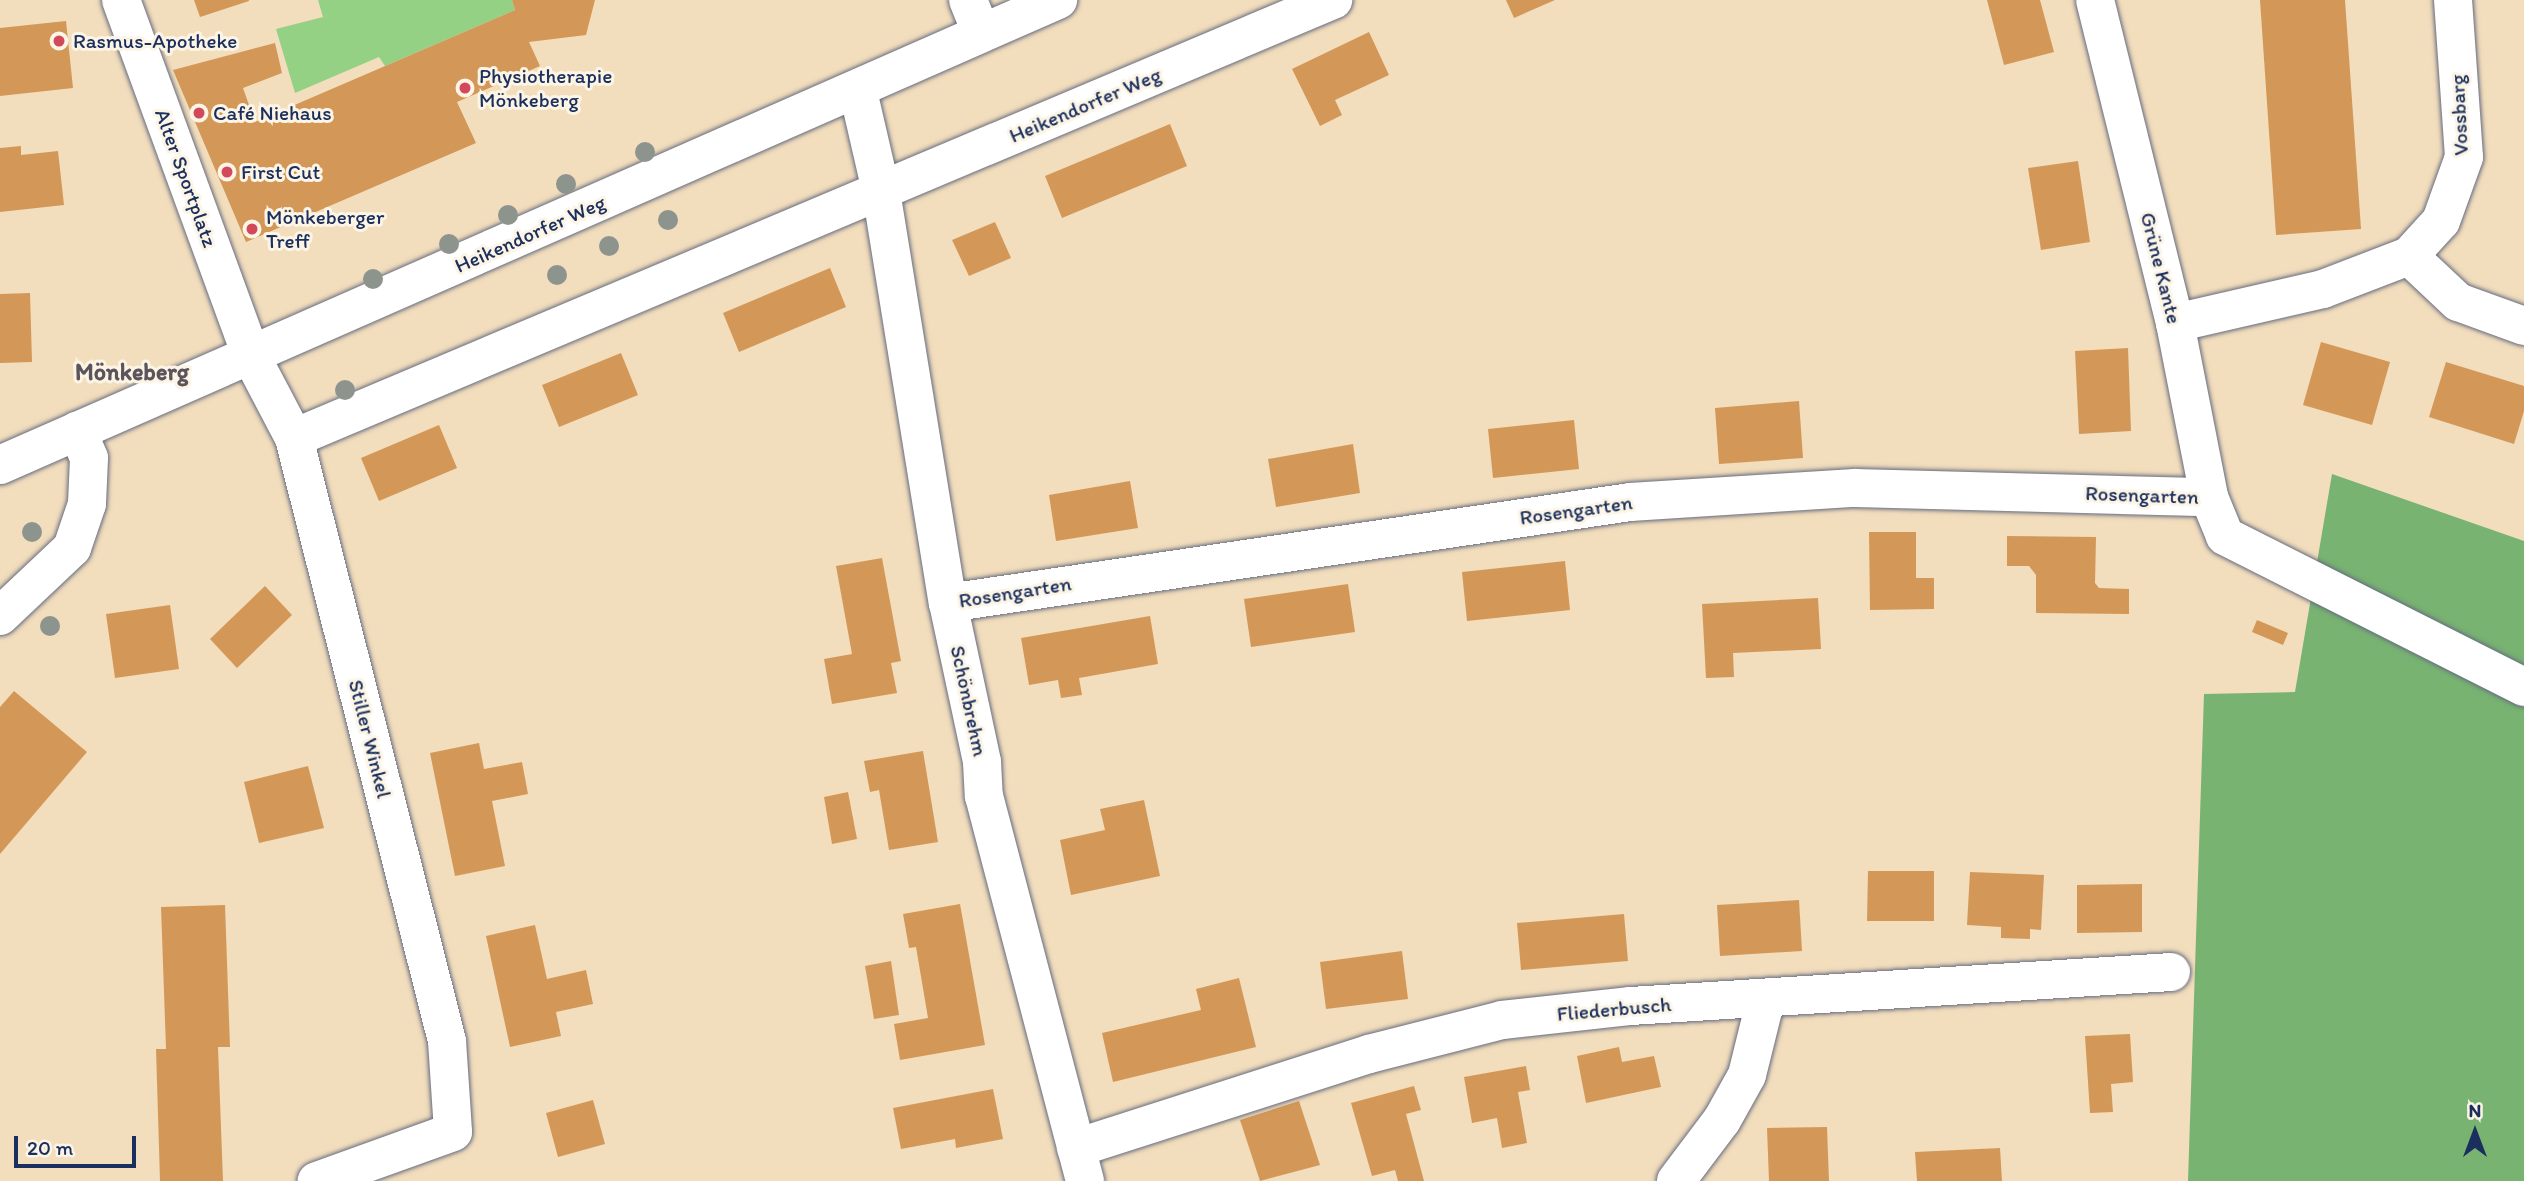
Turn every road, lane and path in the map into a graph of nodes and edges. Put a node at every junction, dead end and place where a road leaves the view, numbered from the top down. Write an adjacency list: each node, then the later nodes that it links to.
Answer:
1 (121, 0): 12 (street, Alter Sportplatz)
2 (1058, 0): 6 (street, Heikendorfer Weg)
3 (1333, 0): 8 (street, Heikendorfer Weg)
4 (2095, 0): 10 (street, Grüne Kante)
5 (2453, 0): 9 (street, Vossbarg)
6 (974, 16): 7 (street, Heikendorfer Weg)
7 (858, 91): 8 (street, Schönbrehm); 12 (street, Heikendorfer Weg)
8 (881, 191): 14 (street, Heikendorfer Weg); 17 (street, Schönbrehm)
9 (2409, 256): 10 (street, Vossbarg); 11 (street)
10 (2175, 323): 16 (street, Grüne Kante)
11 (2524, 326)
12 (251, 356): 13 (street, Heikendorfer Weg); 14 (street, Stiller Winkel)
13 (77, 430): 15 (street, Heikendorfer Weg); 18 (street)
14 (294, 438): 23 (street, Stiller Winkel)
15 (0, 465)
16 (2209, 497): 17 (street, Rosengarten); 19 (street, Grüne Kante)
17 (948, 603): 22 (street, Schönbrehm)
18 (0, 616)
19 (2524, 687)
20 (2172, 972): 21 (street, Fliederbusch)
21 (1766, 998): 22 (street, Fliederbusch); 24 (street)
22 (1081, 1165)
23 (317, 1181)
24 (1676, 1181)

